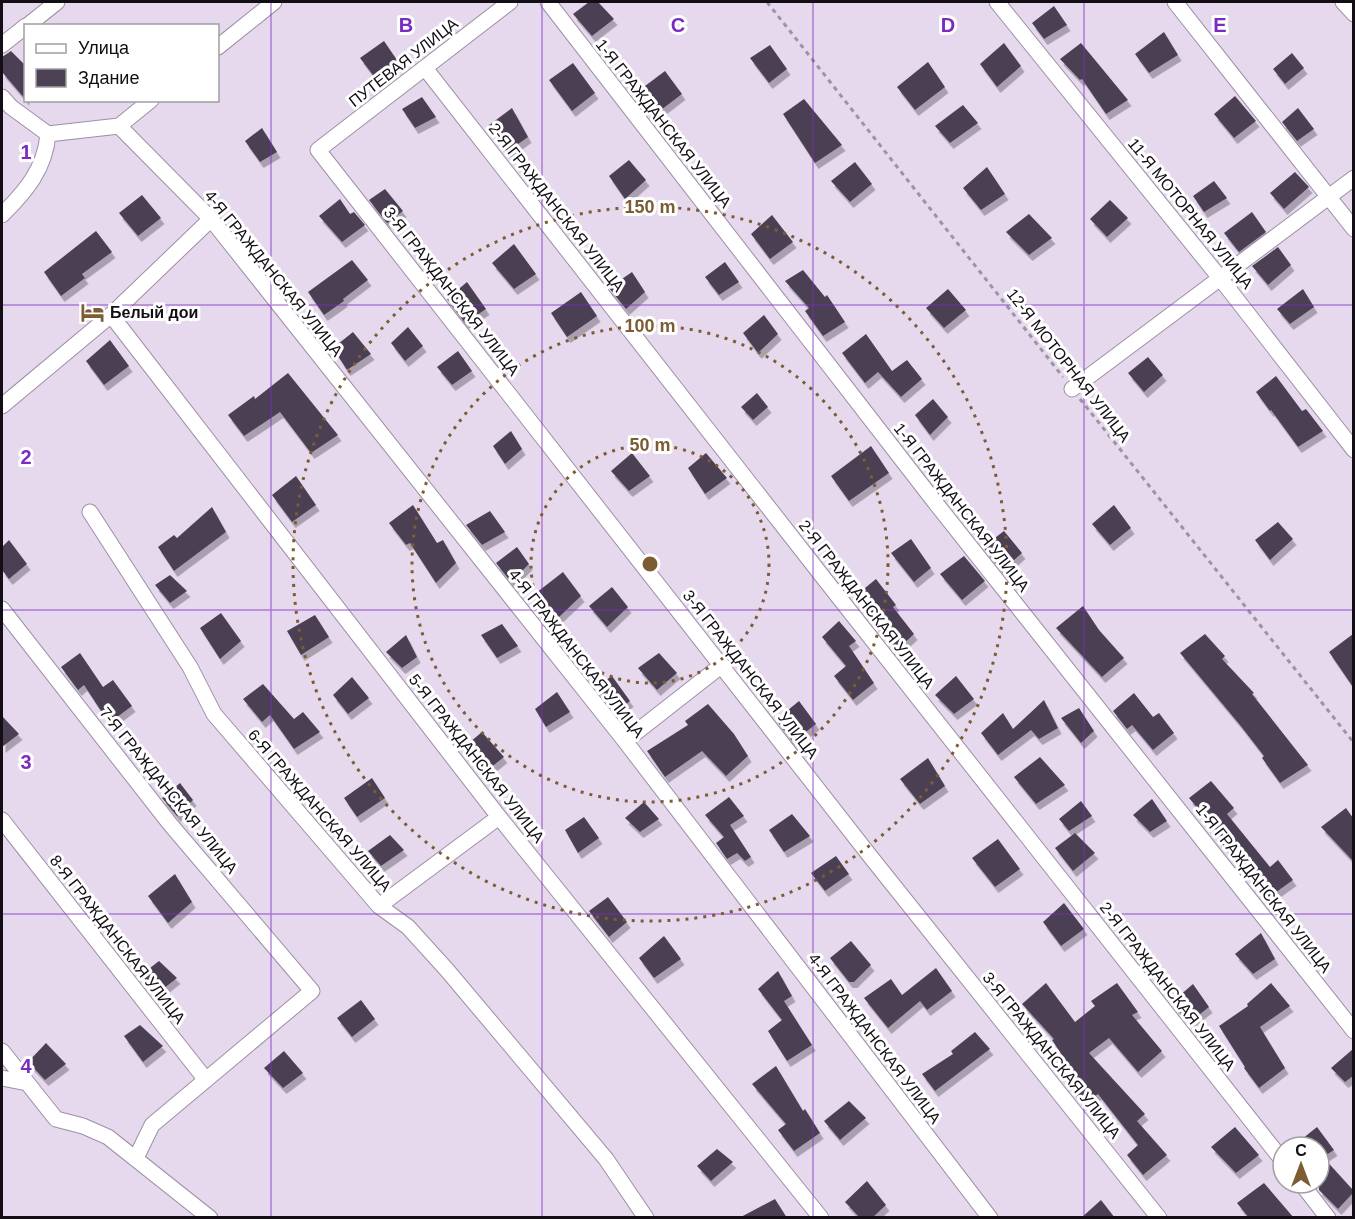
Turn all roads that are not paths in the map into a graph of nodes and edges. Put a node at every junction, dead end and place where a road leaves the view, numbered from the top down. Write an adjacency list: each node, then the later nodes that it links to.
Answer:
1 (57, 2): 9 (street)
2 (274, 2): 12 (street)
3 (510, 2): 13 (street, ПУТЕВАЯ УЛИЦА)
4 (548, 2): 36 (street, 1-Я ГРАЖДАНСКАЯ УЛИЦА)
5 (997, 2): 24 (street, 11-Я МОТОРНАЯ УЛИЦА)
6 (1175, 2): 20 (street)
7 (1343, 2): 8 (street)
8 (1353, 14)
9 (29, 24)
10 (24, 28): 11 (street)
11 (2, 45)
12 (219, 46)
13 (425, 68): 18 (street, ПУТЕВАЯ УЛИЦА); 41 (street, 2-Я ГРАЖДАНСКАЯ УЛИЦА)
14 (2, 97): 17 (street)
15 (148, 102): 16 (street)
16 (118, 126): 17 (street); 22 (street, 4-Я ГРАЖДАНСКАЯ УЛИЦА)
17 (48, 134): 21 (street)
18 (318, 150): 31 (street, 3-Я ГРАЖДАНСКАЯ УЛИЦА)
19 (1353, 178): 20 (street)
20 (1328, 197): 23 (street); 24 (street)
21 (2, 215)
22 (211, 219): 25 (street); 32 (street, 4-Я ГРАЖДАНСКАЯ УЛИЦА)
23 (1353, 230)
24 (1220, 278): 26 (street); 28 (street, 11-Я МОТОРНАЯ УЛИЦА)
25 (111, 315): 27 (street); 33 (street, 5-Я ГРАЖДАНСКАЯ УЛИЦА)
26 (1072, 389)
27 (2, 406)
28 (1353, 450)
29 (90, 512): 35 (street, 6-Я ГРАЖДАНСКАЯ УЛИЦА)
30 (2, 609): 39 (street, 7-Я ГРАЖДАНСКАЯ УЛИЦА)
31 (722, 665): 32 (street); 48 (street, 3-Я ГРАЖДАНСКАЯ УЛИЦА)
32 (625, 741): 47 (street, 4-Я ГРАЖДАНСКАЯ УЛИЦА)
33 (499, 817): 35 (street); 46 (street, 5-Я ГРАЖДАНСКАЯ УЛИЦА)
34 (2, 820): 39 (street, 8-Я ГРАЖДАНСКАЯ УЛИЦА)
35 (379, 906): 45 (street, 6-Я ГРАЖДАНСКАЯ УЛИЦА)
36 (1353, 1030)
37 (2, 1051): 40 (street)
38 (2, 1078): 40 (street)
39 (206, 1080): 42 (street)
40 (27, 1083): 42 (street)
41 (1271, 1146)
42 (136, 1158): 44 (street)
43 (1310, 1195): 49 (street)
44 (210, 1218)
45 (646, 1218)
46 (821, 1218)
47 (990, 1218)
48 (1159, 1218)
49 (1328, 1218)

